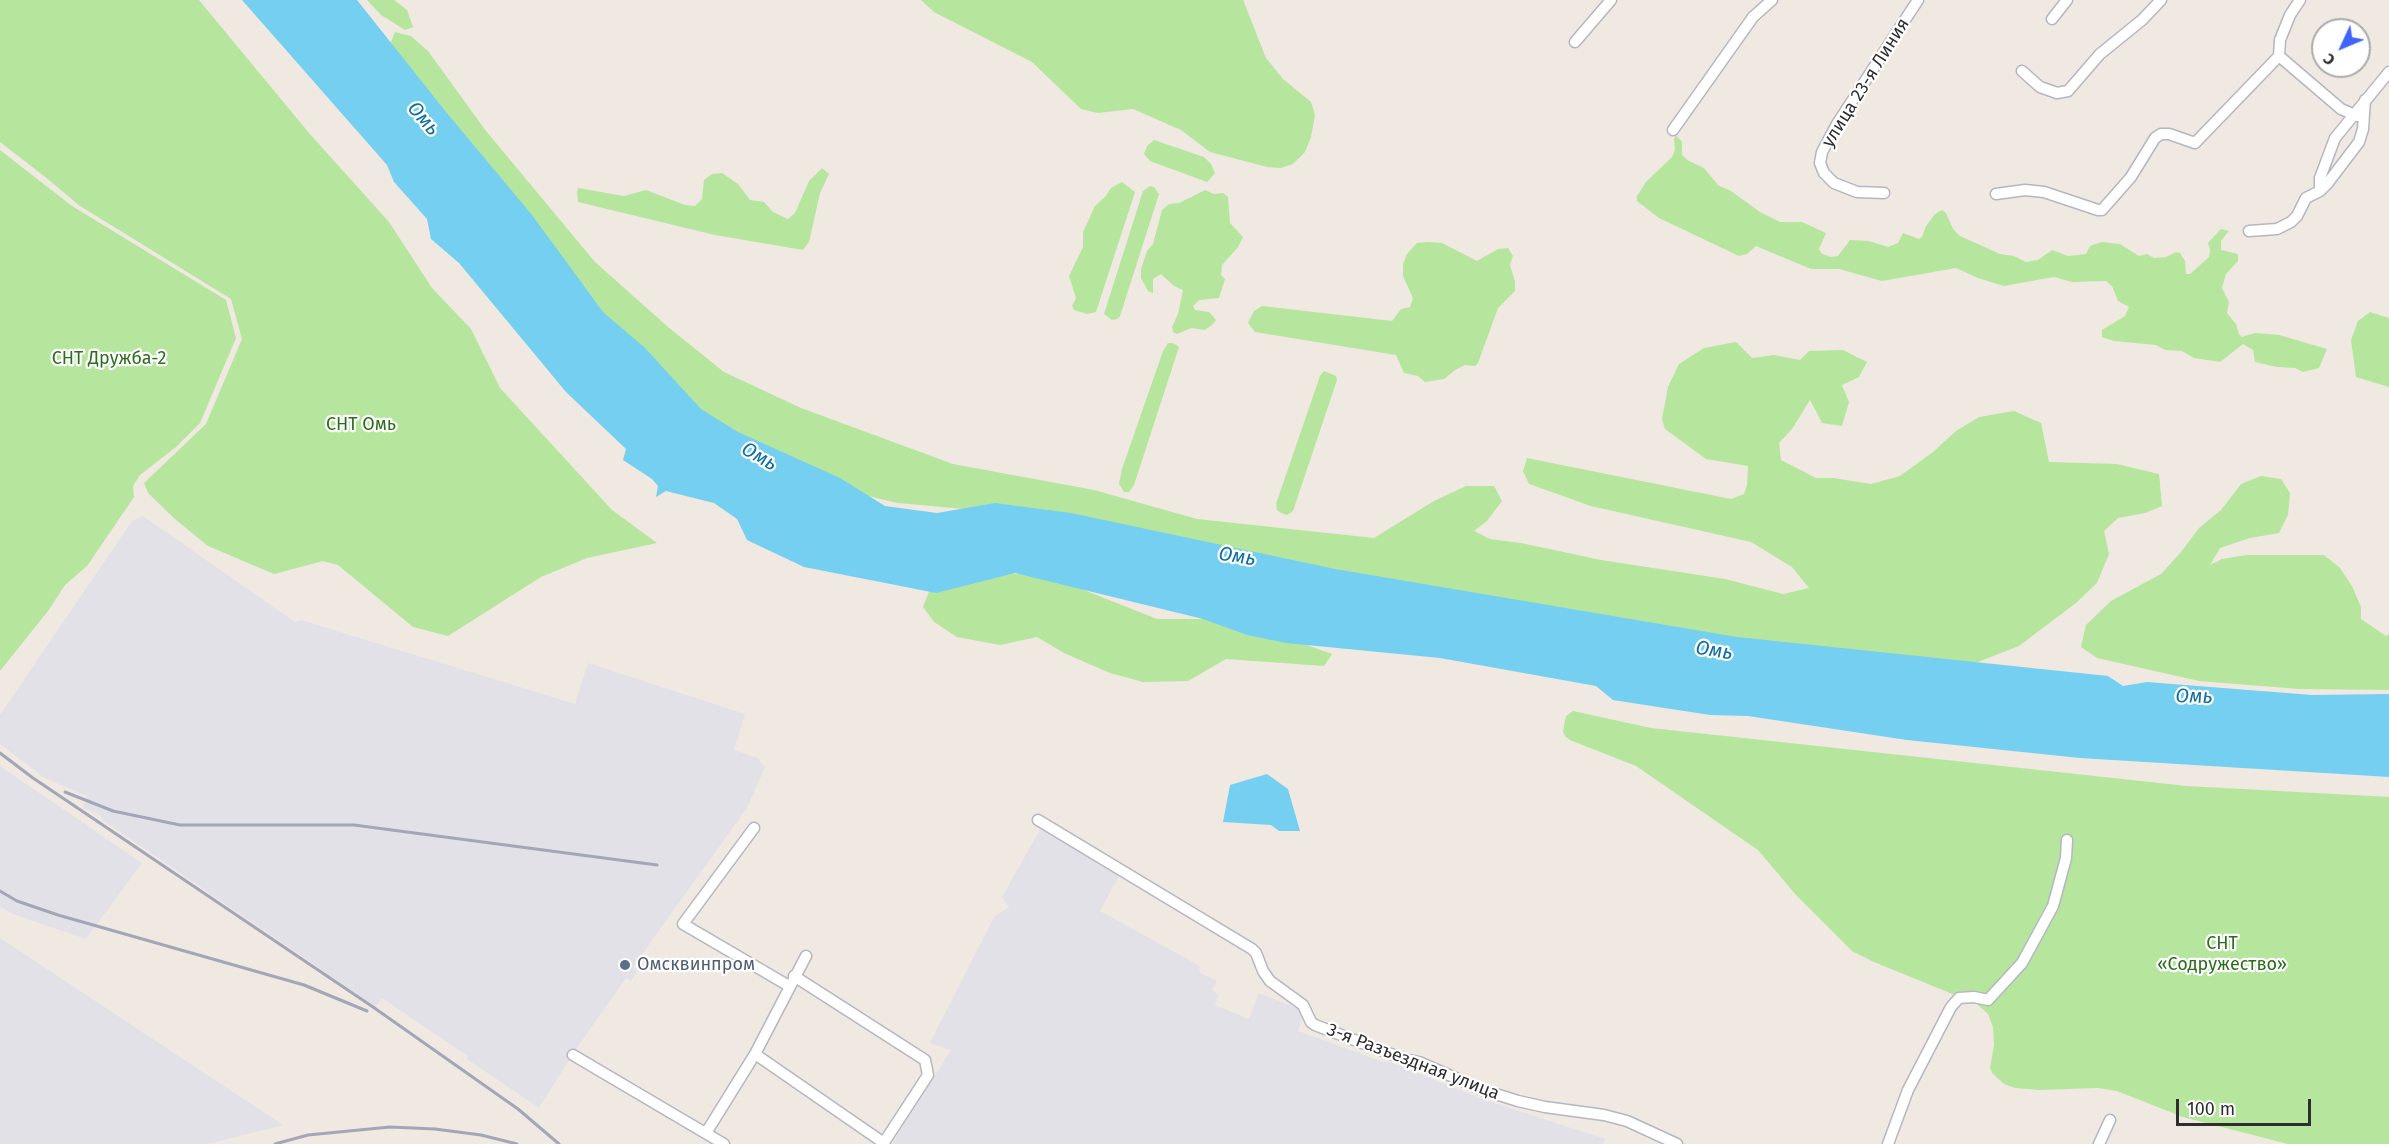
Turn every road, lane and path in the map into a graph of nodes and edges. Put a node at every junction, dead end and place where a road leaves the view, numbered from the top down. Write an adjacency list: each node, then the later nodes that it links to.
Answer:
1 (1611, 0): 8 (street)
2 (1772, 0): 15 (street)
3 (1918, 0): 17 (street, улица 23-я Линия)
4 (2067, 0): 7 (street)
5 (2161, 0): 10 (street)
6 (2300, 0): 9 (street)
7 (2052, 19)
8 (1575, 42)
9 (2279, 56): 13 (street); 18 (street)
10 (2022, 71)
11 (2389, 72): 12 (street)
12 (2365, 100): 13 (street); 14 (street)
13 (2352, 115): 14 (street); 16 (street)
14 (2364, 117): 16 (street)
15 (1672, 130)
16 (2320, 191): 19 (street)
17 (1884, 194)
18 (1996, 194)
19 (2249, 231)
20 (1038, 820): 32 (street, 3-я Разъездная улица)
21 (753, 828): 25 (street)
22 (2067, 840): 33 (street)
23 (806, 956): 24 (street)
24 (794, 975): 25 (street); 30 (street)
25 (789, 986): 26 (street)
26 (755, 1054): 29 (street); 30 (street)
27 (573, 1055): 29 (street)
28 (2110, 1120): 34 (street)
29 (706, 1133): 31 (street)
30 (883, 1143)
31 (724, 1144)
32 (1677, 1144)
33 (1888, 1144)
34 (2099, 1144)

